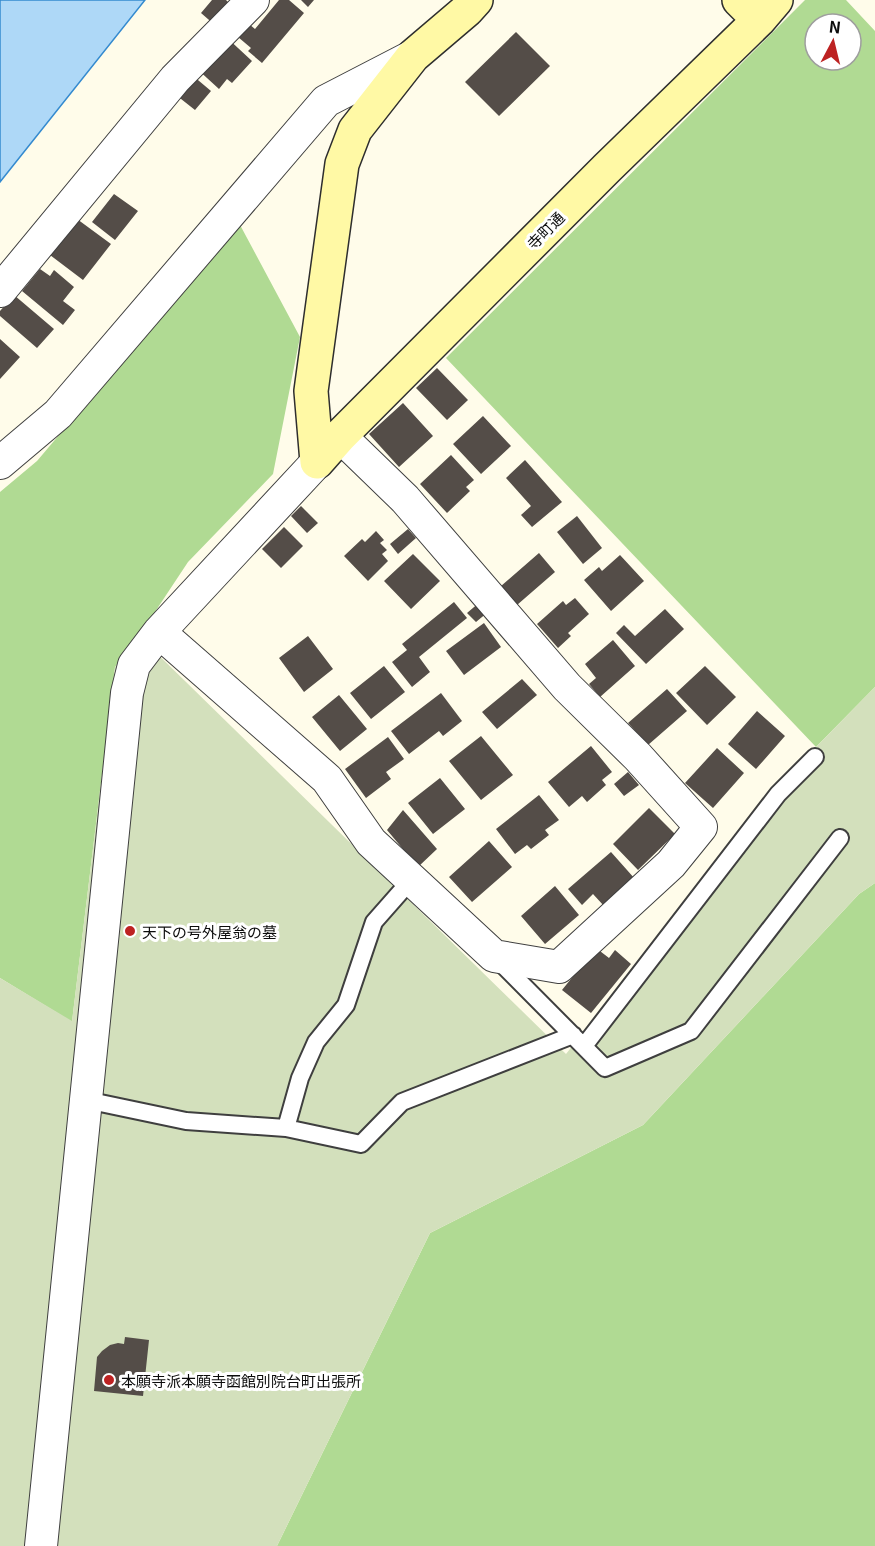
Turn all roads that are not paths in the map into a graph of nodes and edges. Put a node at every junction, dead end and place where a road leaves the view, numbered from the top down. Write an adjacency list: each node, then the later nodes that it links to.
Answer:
1 (253, 0): 5 (street)
2 (476, 0): 4 (street)
3 (758, 7): 6 (street, 寺町通)
4 (413, 56): 7 (street); 8 (street)
5 (0, 291)
6 (340, 436): 7 (street, 寺町通); 13 (street)
7 (317, 462): 9 (street)
8 (0, 463)
9 (159, 632): 12 (street); 15 (street)
10 (815, 757): 14 (lane)
11 (840, 838): 14 (lane)
12 (411, 880): 13 (street); 16 (lane)
13 (494, 956): 14 (lane)
14 (578, 1040): 16 (lane)
15 (86, 1100): 16 (lane); 17 (street)
16 (286, 1128)
17 (41, 1546)

